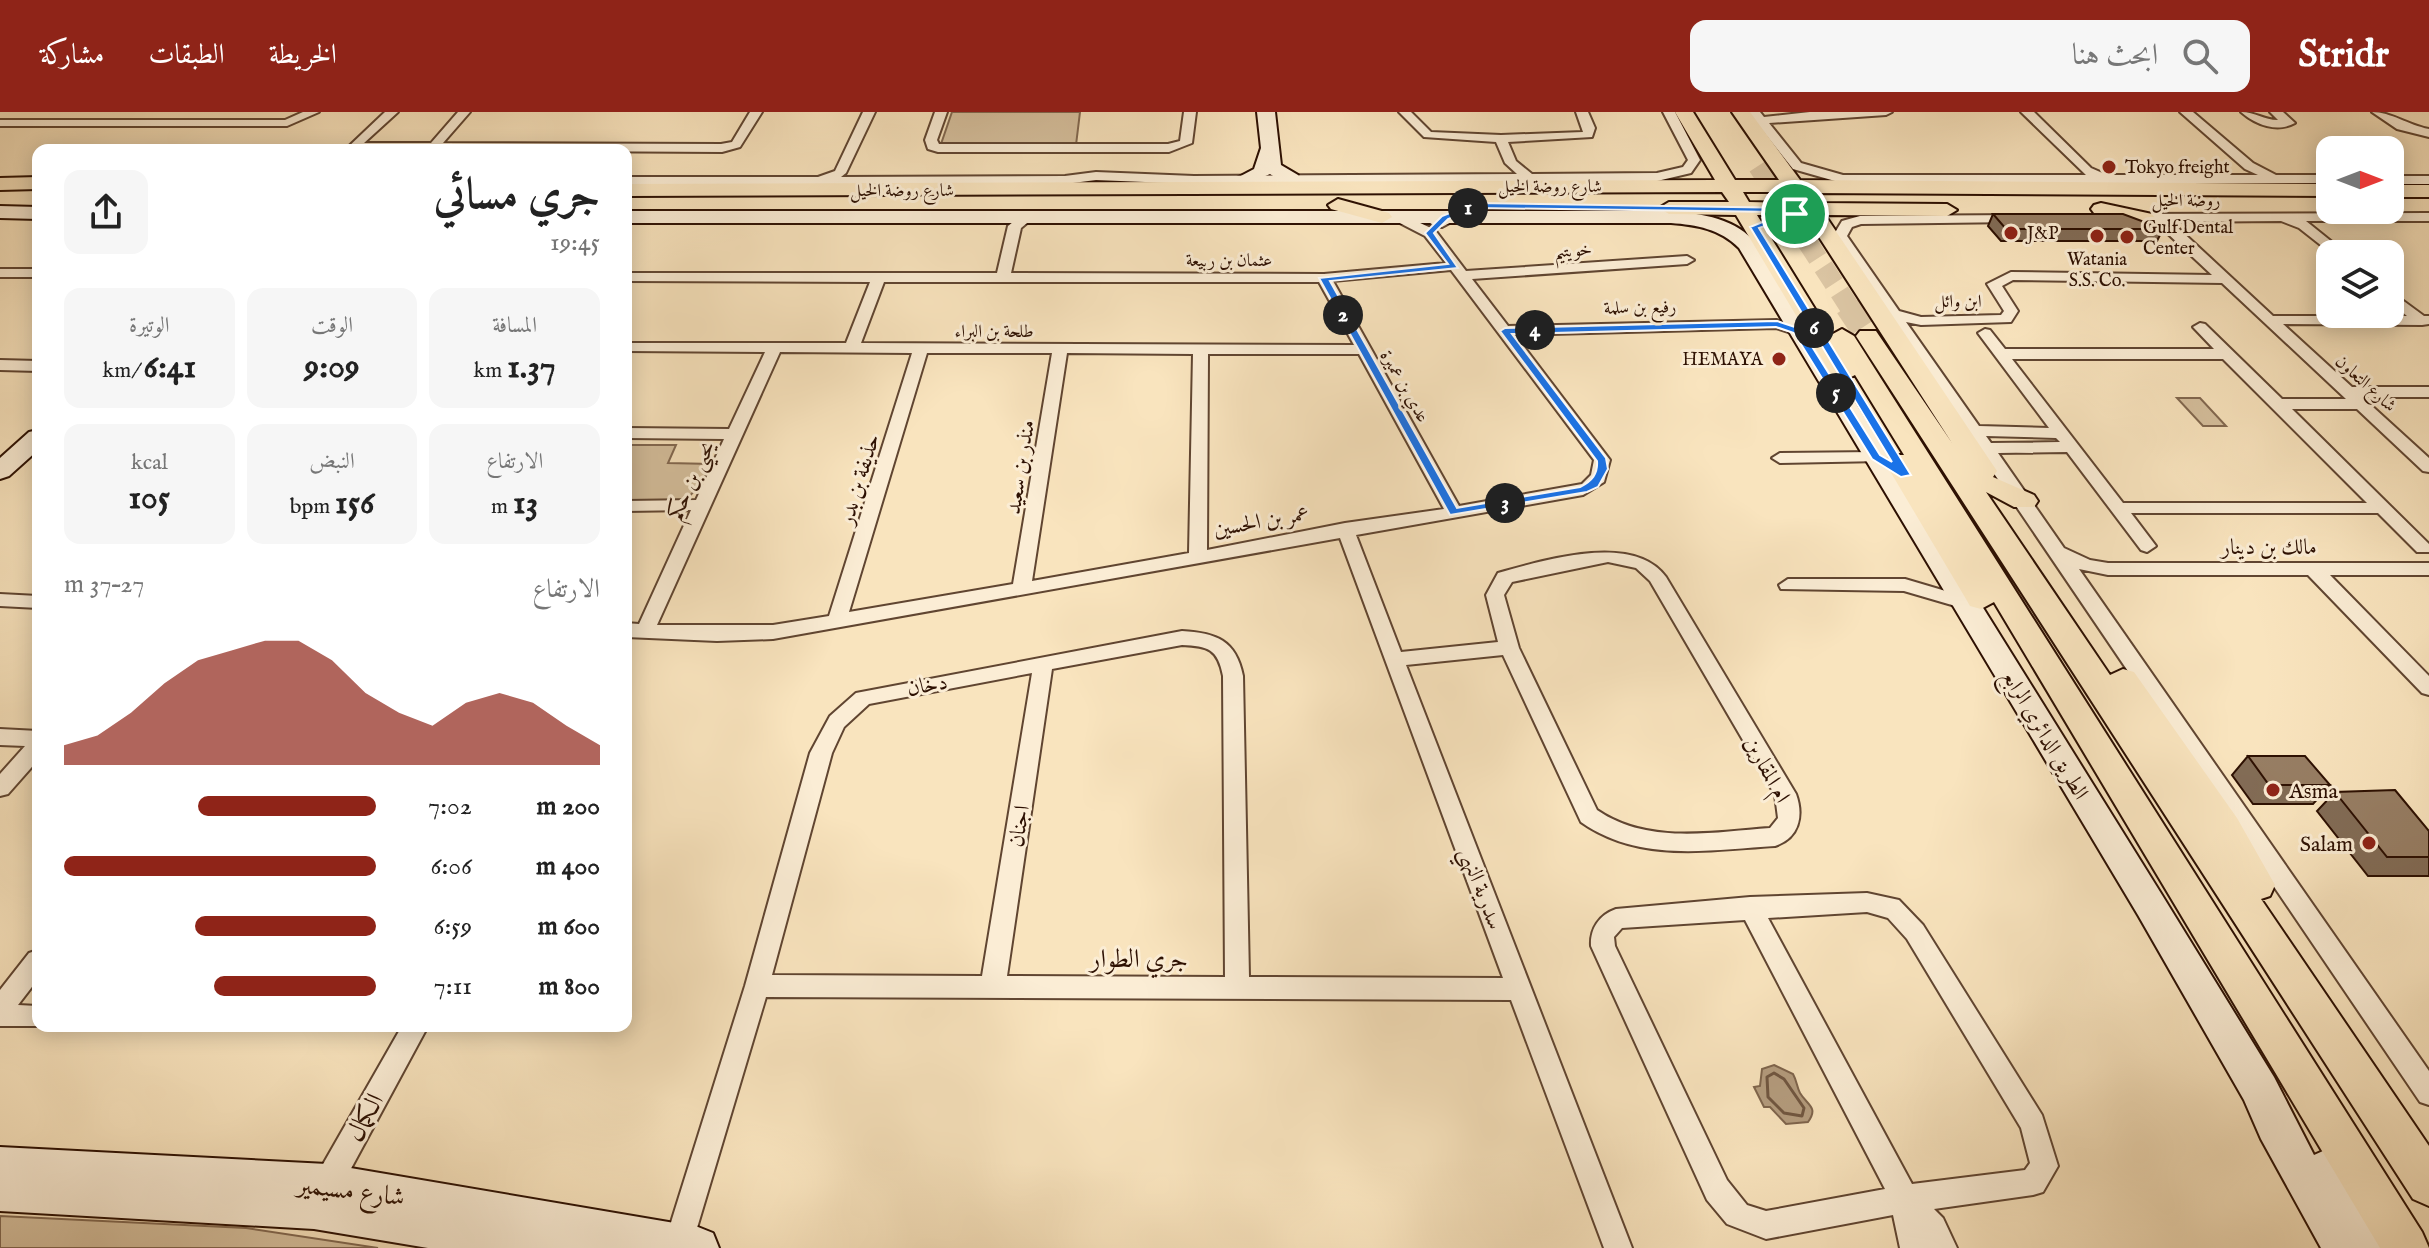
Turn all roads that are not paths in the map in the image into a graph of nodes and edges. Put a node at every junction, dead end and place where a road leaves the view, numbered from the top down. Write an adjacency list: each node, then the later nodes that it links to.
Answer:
1 (64, 112): 25 (street)
2 (313, 112): 25 (street)
3 (392, 112): 28 (street)
4 (464, 112): 29 (street)
5 (756, 112): 30 (street)
6 (869, 112): 35 (street)
7 (941, 112): 8 (street)
8 (1190, 112)
9 (1266, 112): 31 (street)
10 (1405, 112): 27 (street)
11 (1582, 112): 27 (street)
12 (1669, 112): 38 (street)
13 (1684, 112): 58 (main road)
14 (1698, 112): 58 (main road)
15 (1722, 112): 33 (main road)
16 (1741, 112): 33 (main road)
17 (1886, 112): 23 (street)
18 (2027, 112): 41 (street)
19 (2186, 112): 34 (street)
20 (2247, 112): 21 (street)
21 (2276, 112)
22 (2378, 112): 26 (street)
23 (1756, 115): 41 (street, روضة الخيل)
24 (0, 123): 25 (street)
25 (47, 123)
26 (2429, 133)
27 (1501, 139): 32 (street)
28 (356, 144)
29 (437, 144)
30 (632, 148)
31 (1268, 151): 39 (street); 48 (street)
32 (1511, 163): 36 (street); 37 (street)
33 (1770, 163): 51 (main road); 58 (main road); 58 (main road)
34 (2248, 173): 41 (street, روضة الخيل); 50 (street, روضة الخيل)
35 (846, 177): 40 (street, شارع روضة الخيل); 45 (street, شارع روضة الخيل)
36 (1498, 178): 37 (street, شارع روضة الخيل); 48 (street, شارع روضة الخيل); 59 (street)
37 (1529, 178): 38 (street, شارع روضة الخيل); 49 (main road)
38 (1686, 178): 49 (main road, شارع روضة الخيل); 58 (main road, شارع روضة الخيل)
39 (1244, 179): 40 (street, شارع روضة الخيل); 48 (street, شارع روضة الخيل)
40 (1065, 180): 48 (main road)
41 (2077, 180): 50 (main road, شارع روضة الخيل); 51 (main road, شارع روضة الخيل)
42 (2404, 180): 43 (street)
43 (2429, 180)
44 (32, 181): 47 (main road)
45 (632, 181)
46 (2316, 181): 50 (street, روضة الخيل)
47 (0, 182)
48 (1294, 183): 53 (main road, شارع روضة الخيل); 59 (main road, شارع روضة الخيل)
49 (1571, 185): 59 (main road, شارع روضة الخيل)
50 (2281, 185): 52 (main road, شارع روضة الخيل); 58 (main road)
51 (1878, 187): 58 (main road, شارع روضة الخيل)
52 (2316, 189)
53 (632, 190)
54 (0, 191): 55 (main road)
55 (32, 191)
56 (2404, 191): 57 (main road)
57 (2429, 191)
58 (1763, 194): 64 (main road); 66 (main road, شارع روضة الخيل); 82 (main road); 82 (main road, شارع روضة الخيل); 84 (main road); 84 (main road); 102 (main road)
59 (1476, 196): 65 (main road, شارع روضة الخيل); 66 (main road, شارع روضة الخيل); 76 (street)
60 (0, 202): 61 (main road)
61 (32, 202)
62 (632, 203): 63 (main road, شارع روضة الخيل)
63 (751, 203): 64 (main road, شارع روضة الخيل); 72 (main road)
64 (1146, 203): 65 (main road, شارع روضة الخيل)
65 (1338, 205): 75 (main road)
66 (1668, 208): 84 (main road)
67 (2316, 209): 78 (main road)
68 (2404, 209): 69 (main road)
69 (2429, 209)
70 (0, 212): 71 (street)
71 (32, 213)
72 (632, 214)
73 (632, 214): 80 (street, شارع روضة الخيل)
74 (2032, 214): 82 (main road, شارع روضة الخيل)
75 (1390, 217): 76 (street, شارع روضة الخيل); 80 (street, شارع روضة الخيل); 85 (street, عمر بن الحسين)
76 (1445, 217): 84 (street, شارع روضة الخيل); 85 (street)
77 (2429, 217): 81 (street)
78 (2145, 218): 79 (street, روضة الخيل); 83 (street, شارع التعاون)
79 (2184, 218): 81 (street, روضة الخيل); 83 (street)
80 (1008, 220): 93 (street)
81 (2307, 221): 86 (street)
82 (1844, 225): 102 (main road); 102 (street)
83 (2172, 230): 95 (street, شارع التعاون)
84 (1748, 231): 97 (main road)
85 (1430, 233): 88 (street, عمر بن الحسين)
86 (2326, 240)
87 (1687, 260): 88 (street, خويتيم)
88 (1458, 271): 94 (street, عثمان بن ربيعة); 101 (street, عمر بن الحسين)
89 (0, 273): 90 (street)
90 (32, 273)
91 (632, 277): 92 (street, عثمان بن ربيعة)
92 (878, 278): 93 (street, عثمان بن ربيعة); 106 (street)
93 (1003, 278): 94 (street, عثمان بن ربيعة)
94 (1324, 278): 107 (street, عدي بن عميرة)
95 (2223, 279): 98 (street, شارع التعاون); 102 (street, ابن وائل)
96 (2404, 305): 99 (street)
97 (1791, 320): 101 (street, رفيع بن سلمة); 128 (street, الطريق الدائري الرابع); 132 (main road)
98 (2268, 320): 99 (street); 116 (street, شارع التعاون)
99 (2425, 320)
100 (2200, 327): 113 (street)
101 (1505, 331): 139 (street, عمر بن الحسين)
102 (1908, 331): 118 (main road)
103 (1985, 333): 112 (street)
104 (775, 346): 105 (street, طلحة بن البراء); 106 (street, طلحة بن البراء); 124 (street, يحيى بن حكم)
105 (632, 347)
106 (851, 350): 109 (street, طلحة بن البراء)
107 (1362, 350): 111 (street, طلحة بن البراء); 139 (street, عدي بن عميرة)
108 (32, 351): 114 (street)
109 (920, 351): 110 (street, طلحة بن البراء); 156 (street, حذيفة بن بدر)
110 (1060, 351): 111 (street, طلحة بن البراء); 151 (street, منذر بن سعيد)
111 (1201, 351): 144 (street)
112 (2001, 354): 113 (street); 119 (street)
113 (2227, 354): 120 (street)
114 (8, 365): 115 (street)
115 (32, 366)
116 (2347, 392): 117 (street); 121 (street, شارع التعاون)
117 (2429, 392)
118 (1943, 394): 125 (street); 133 (main road)
119 (2034, 398): 123 (street); 137 (street)
120 (2277, 404): 121 (street); 138 (street)
121 (2360, 404): 130 (street, شارع التعاون)
122 (632, 433): 124 (street)
123 (2060, 433): 125 (street); 127 (street)
124 (735, 434): 135 (street, يحيى بن حكم)
125 (1983, 440): 127 (street); 134 (street)
126 (32, 442): 131 (street)
127 (2072, 447): 137 (street)
128 (1876, 457): 129 (street); 132 (street); 145 (street, الطريق الدائري الرابع)
129 (1780, 458)
130 (2429, 467)
131 (0, 471)
132 (1905, 475): 163 (main road)
133 (1993, 485): 134 (main road); 169 (main road)
134 (2024, 501): 143 (street)
135 (703, 505): 136 (street); 158 (street, يحيى بن حكم)
136 (632, 506)
137 (2125, 508): 138 (street); 141 (street)
138 (2382, 508): 142 (street)
139 (1454, 512): 140 (street, عمر بن الحسين)
140 (1345, 529): 144 (street, عمر بن الحسين); 160 (street, سدرية النهي)
141 (2147, 546)
142 (2423, 548)
143 (2056, 551): 146 (street, مالك بن دينار); 152 (street)
144 (1198, 555): 151 (street, عمر بن الحسين)
145 (1948, 568): 150 (street); 155 (street, الطريق الدائري الرابع)
146 (2108, 569): 148 (street, مالك بن دينار); 152 (street)
147 (2429, 569): 148 (street, مالك بن دينار)
148 (2314, 570): 162 (street)
149 (1788, 585): 150 (street)
150 (1905, 585): 155 (street)
151 (1021, 590): 156 (street, عمر بن الحسين)
152 (2083, 590): 179 (street)
153 (0, 600): 154 (street)
154 (32, 602)
155 (1969, 604): 186 (street, الطريق الدائري الرابع)
156 (837, 620): 158 (street, عمر بن الحسين)
157 (632, 630): 158 (street, عمر بن الحسين)
158 (645, 631)
159 (1509, 648): 159 (street, ام المقارين); 160 (street)
160 (1396, 659): 175 (street, سدرية النهي)
161 (1043, 664): 172 (street, دخان); 173 (street, اجنان); 174 (street, دخان)
162 (2429, 688)
163 (2055, 715): 171 (main road); 181 (street, الطريق الدائري الرابع)
164 (0, 737): 165 (street)
165 (32, 739)
166 (32, 753): 167 (street)
167 (0, 788)
168 (1750, 907): 185 (street); 185 (street); 185 (street)
169 (2261, 927): 171 (main road, الطريق الدائري الرابع); 182 (main road, الطريق الدائري الرابع)
170 (32, 968): 176 (street)
171 (2235, 977): 193 (main road, الطريق الدائري الرابع)
172 (757, 986): 173 (street, جري الطوار); 187 (street, دخان)
173 (993, 987): 174 (street, جري الطوار)
174 (1237, 988): 175 (street, جري الطوار)
175 (1520, 989): 189 (street, سدرية النهي)
176 (0, 1012): 177 (street)
177 (32, 1016)
178 (412, 1032): 184 (street, الكمال)
179 (2429, 1093)
180 (0, 1167): 184 (street, شارع مسيمير)
181 (2327, 1177): 186 (street); 192 (street, الطريق الدائري الرابع)
182 (2429, 1184)
183 (0, 1191): 184 (street, شارع مسيمير)
184 (320, 1196): 187 (street, شارع مسيمير); 188 (street, شارع مسيمير)
185 (1905, 1199): 190 (street); 191 (street)
186 (2336, 1239)
187 (685, 1246)
188 (555, 1248)
189 (1618, 1248)
190 (1915, 1248)
191 (1943, 1248)
192 (2370, 1248)
193 (2406, 1248)

